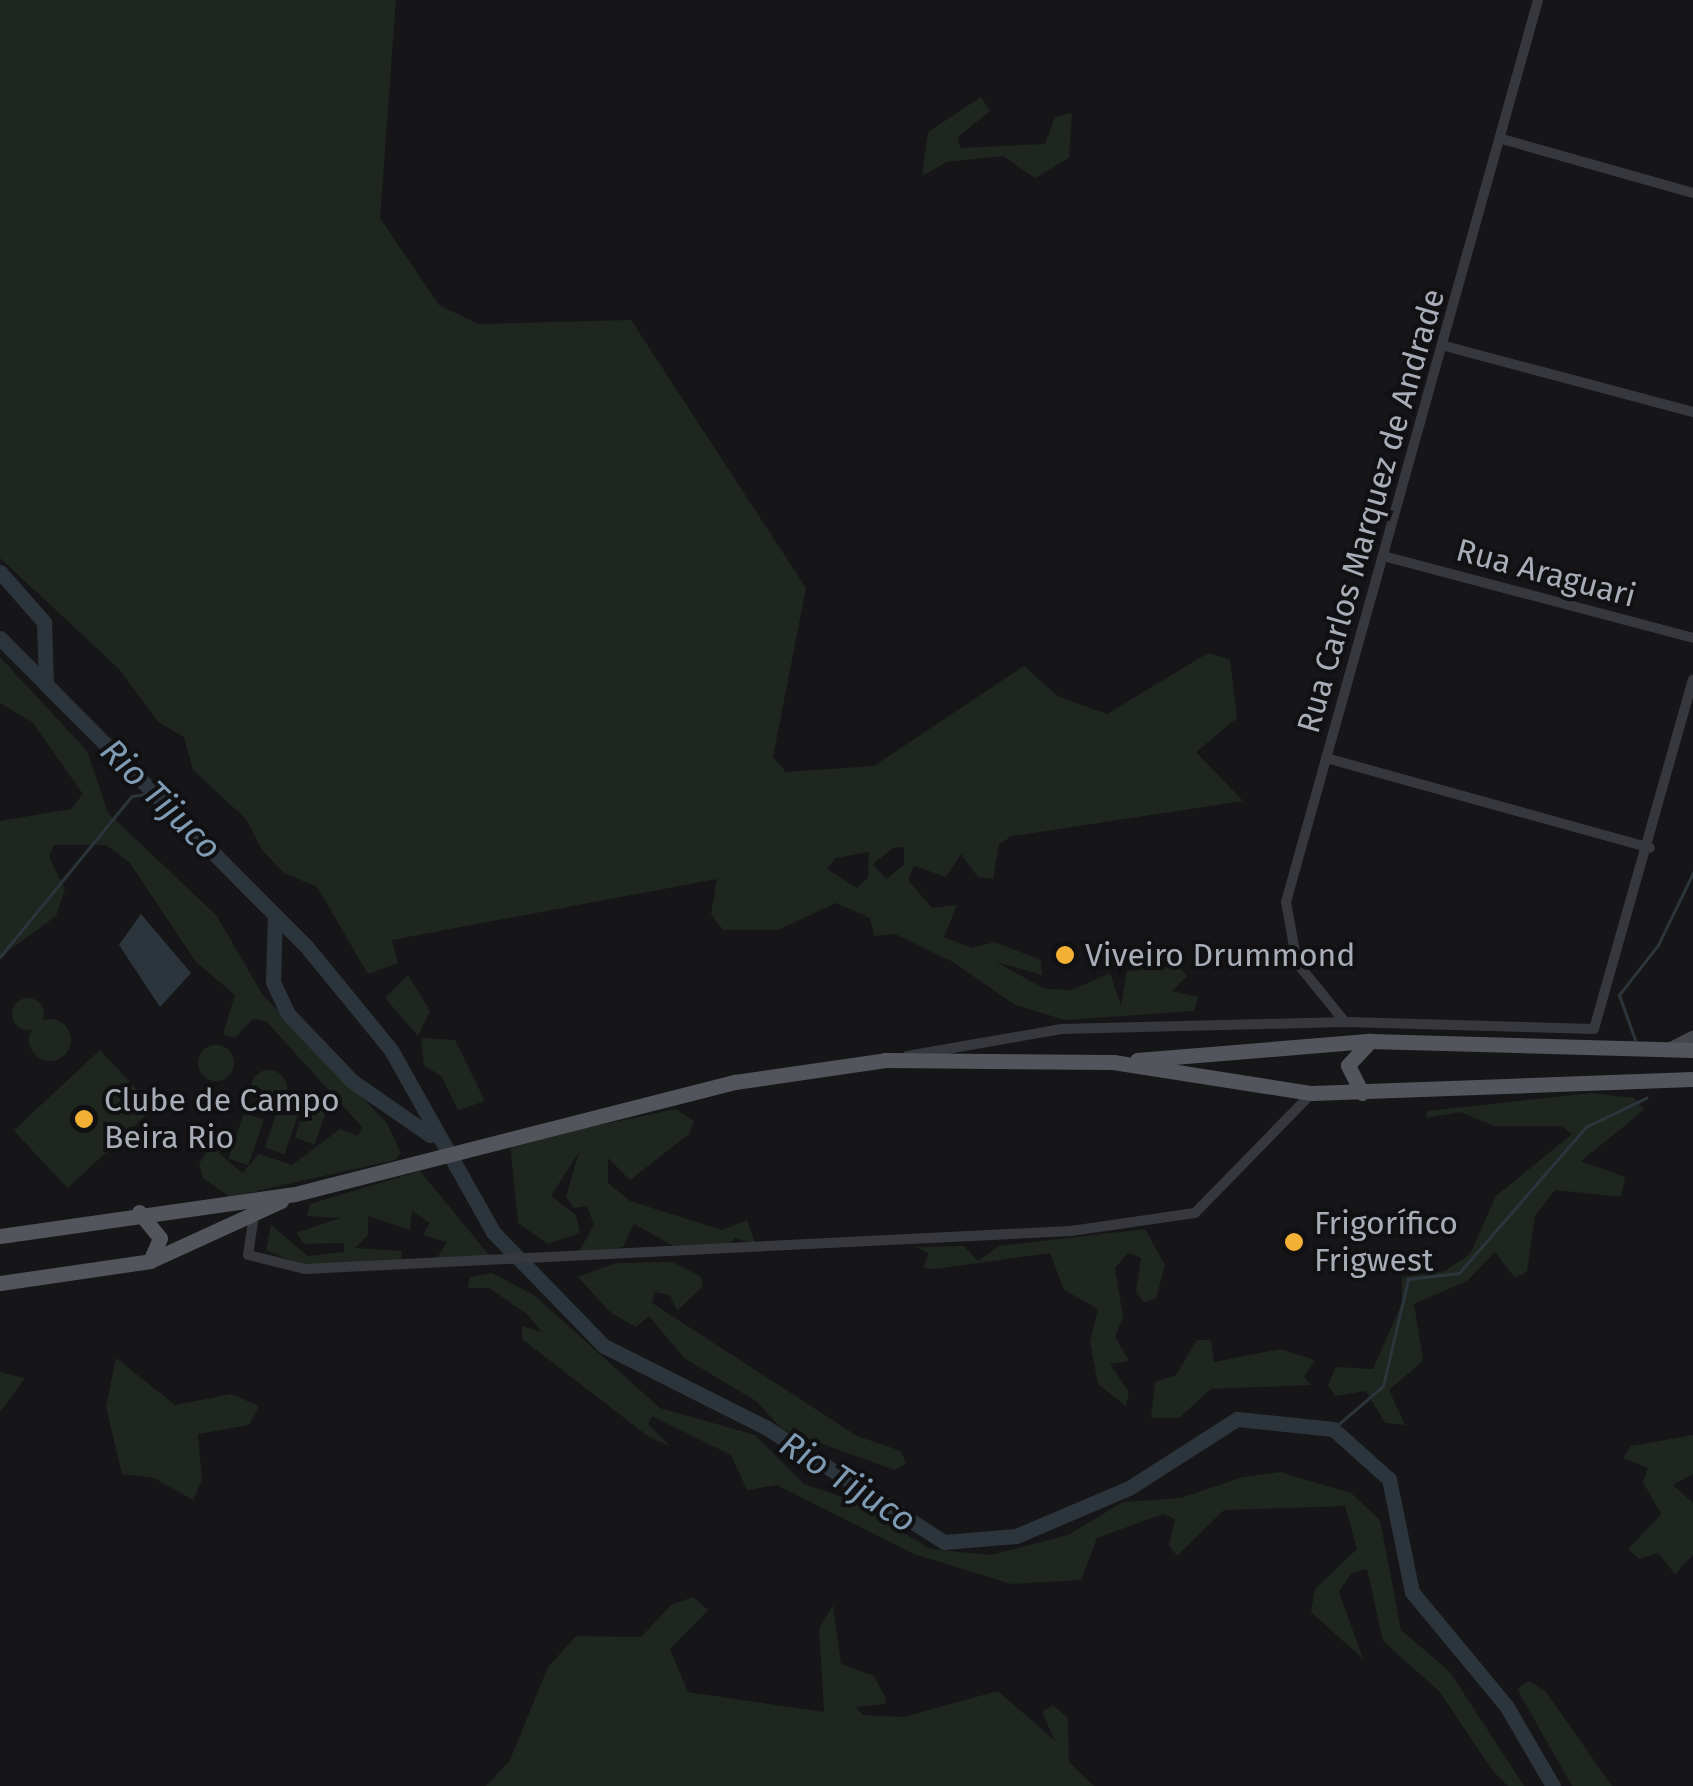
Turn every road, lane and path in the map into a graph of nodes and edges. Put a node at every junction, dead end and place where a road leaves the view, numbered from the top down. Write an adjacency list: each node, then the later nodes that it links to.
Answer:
1 (1538, 0): 2 (street, Rua Carlos Marquez de Andrade)
2 (1502, 139): 3 (street); 4 (street, Rua Carlos Marquez de Andrade)
3 (1693, 193)
4 (1445, 346): 5 (street); 6 (street, Rua Carlos Marquez de Andrade)
5 (1693, 412)
6 (1387, 557): 7 (street, Rua Araguari); 9 (street, Rua Carlos Marquez de Andrade)
7 (1693, 638)
8 (1693, 680): 10 (street)
9 (1326, 758): 10 (street); 11 (street, Rua Carlos Marquez de Andrade)
10 (1650, 848): 11 (street)
11 (1346, 1022): 16 (street)
12 (1693, 1038): 14 (main road)
13 (1370, 1041): 14 (main road); 17 (main road); 19 (main road)
14 (1669, 1050): 15 (main road)
15 (1693, 1050)
16 (885, 1060): 17 (main road); 21 (main road)
17 (1113, 1062): 20 (main road)
18 (1693, 1080): 19 (main road)
19 (1362, 1092): 20 (main road)
20 (1312, 1093): 23 (street)
21 (295, 1194): 22 (main road); 23 (main road)
22 (139, 1212): 24 (main road); 25 (main road)
23 (254, 1214): 25 (main road)
24 (0, 1236)
25 (150, 1261): 26 (main road)
26 (2, 1285)

